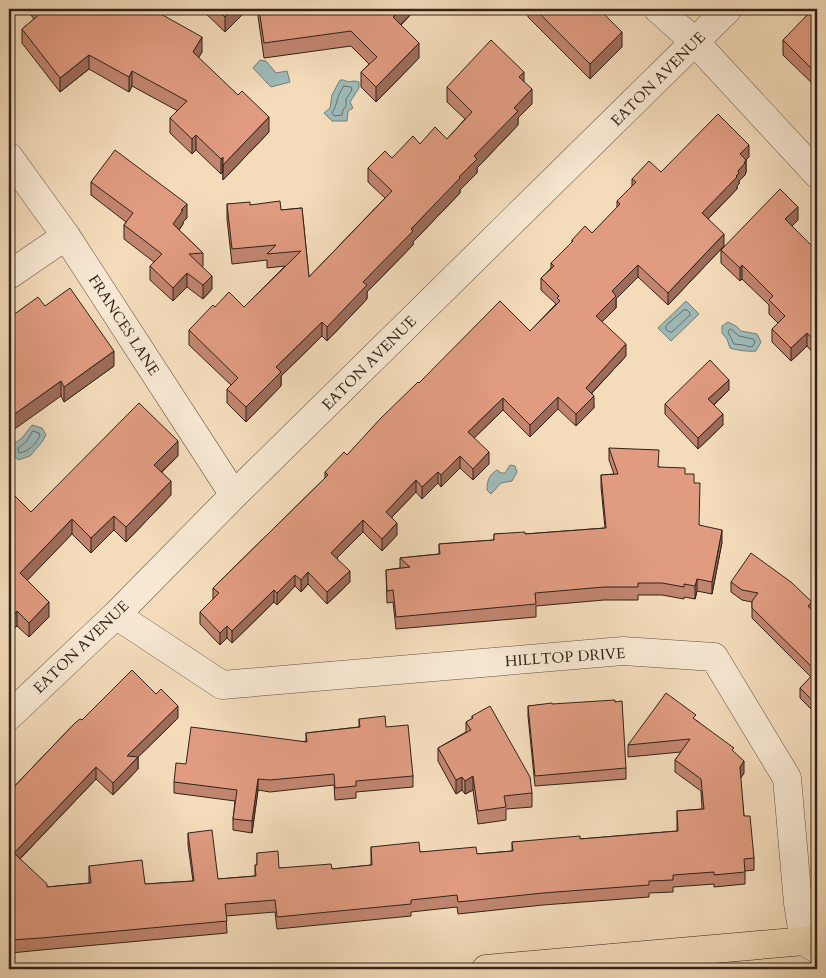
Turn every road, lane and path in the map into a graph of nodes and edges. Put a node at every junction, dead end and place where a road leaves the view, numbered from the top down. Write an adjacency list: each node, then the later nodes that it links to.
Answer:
1 (658, 9): 3 (street)
2 (728, 9): 3 (street, EATON AVENUE)
3 (695, 42): 5 (street); 8 (street, EATON AVENUE)
4 (9, 157): 6 (street, FRANCES LANE)
5 (817, 174)
6 (66, 236): 7 (street); 8 (street, FRANCES LANE)
7 (9, 275)
8 (234, 495): 9 (street, EATON AVENUE)
9 (116, 614): 10 (street, EATON AVENUE); 11 (street, HILLTOP DRIVE)
10 (9, 716)
11 (813, 943): 12 (main road)
12 (486, 969)

